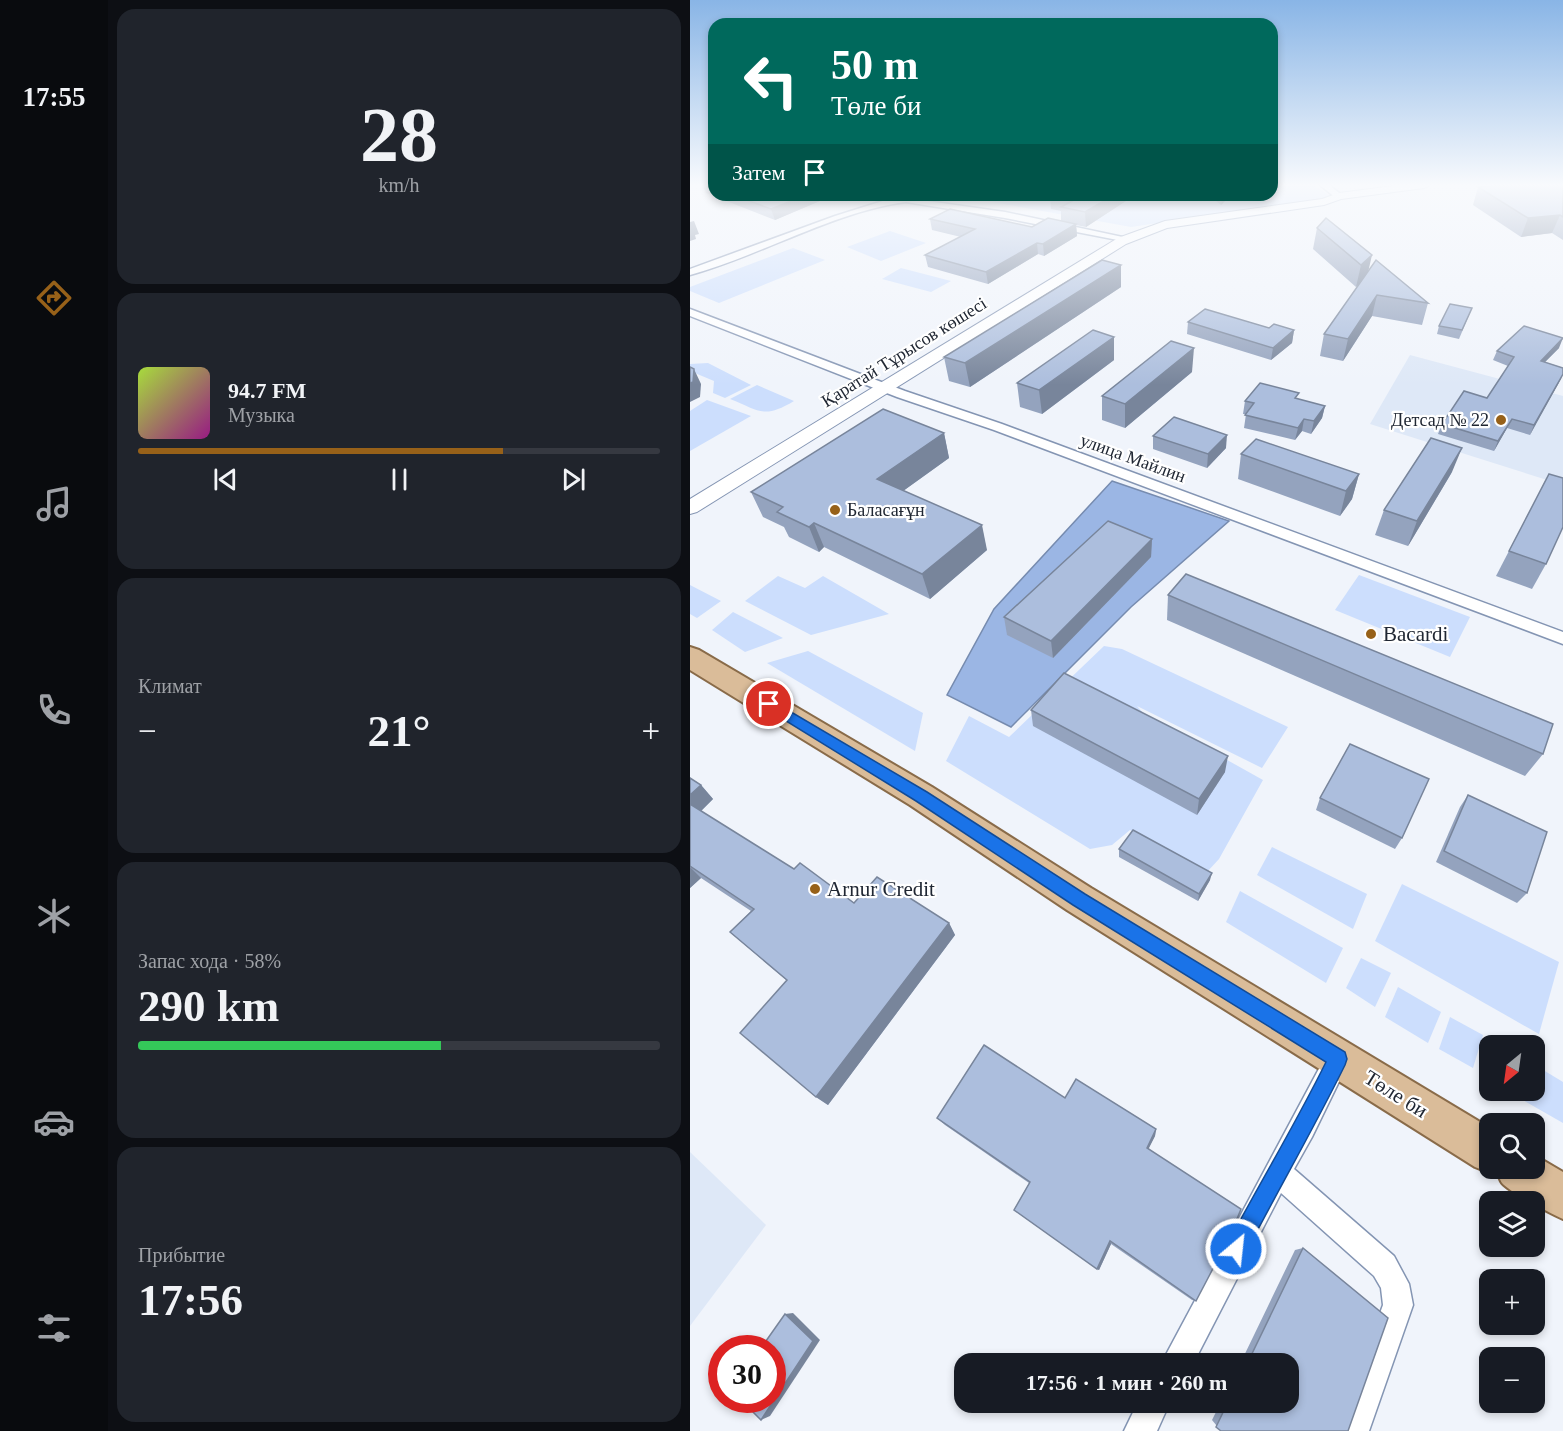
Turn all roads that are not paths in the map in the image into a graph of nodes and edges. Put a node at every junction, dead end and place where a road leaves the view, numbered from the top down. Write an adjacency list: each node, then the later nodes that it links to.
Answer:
1 (745, 252): 3 (street)
2 (1107, 252): 5 (main road, Қаратай Тұрысов көшесі)
3 (690, 272)
4 (690, 312): 5 (street, улица Майлин)
5 (883, 387): 6 (main road, Қаратай Тұрысов көшесі); 7 (street, улица Майлин)
6 (690, 508)
7 (1563, 638)
8 (690, 657): 9 (main road, Төле би)
9 (1338, 1059): 10 (main road, Төле би); 11 (street)
10 (1479, 1145)
11 (1277, 1172): 14 (street); 17 (street)
12 (1534, 1179): 13 (main road)
13 (1563, 1197)
14 (1182, 1353)
15 (1149, 1413): 16 (street)
16 (1140, 1431)
17 (1353, 1431)

